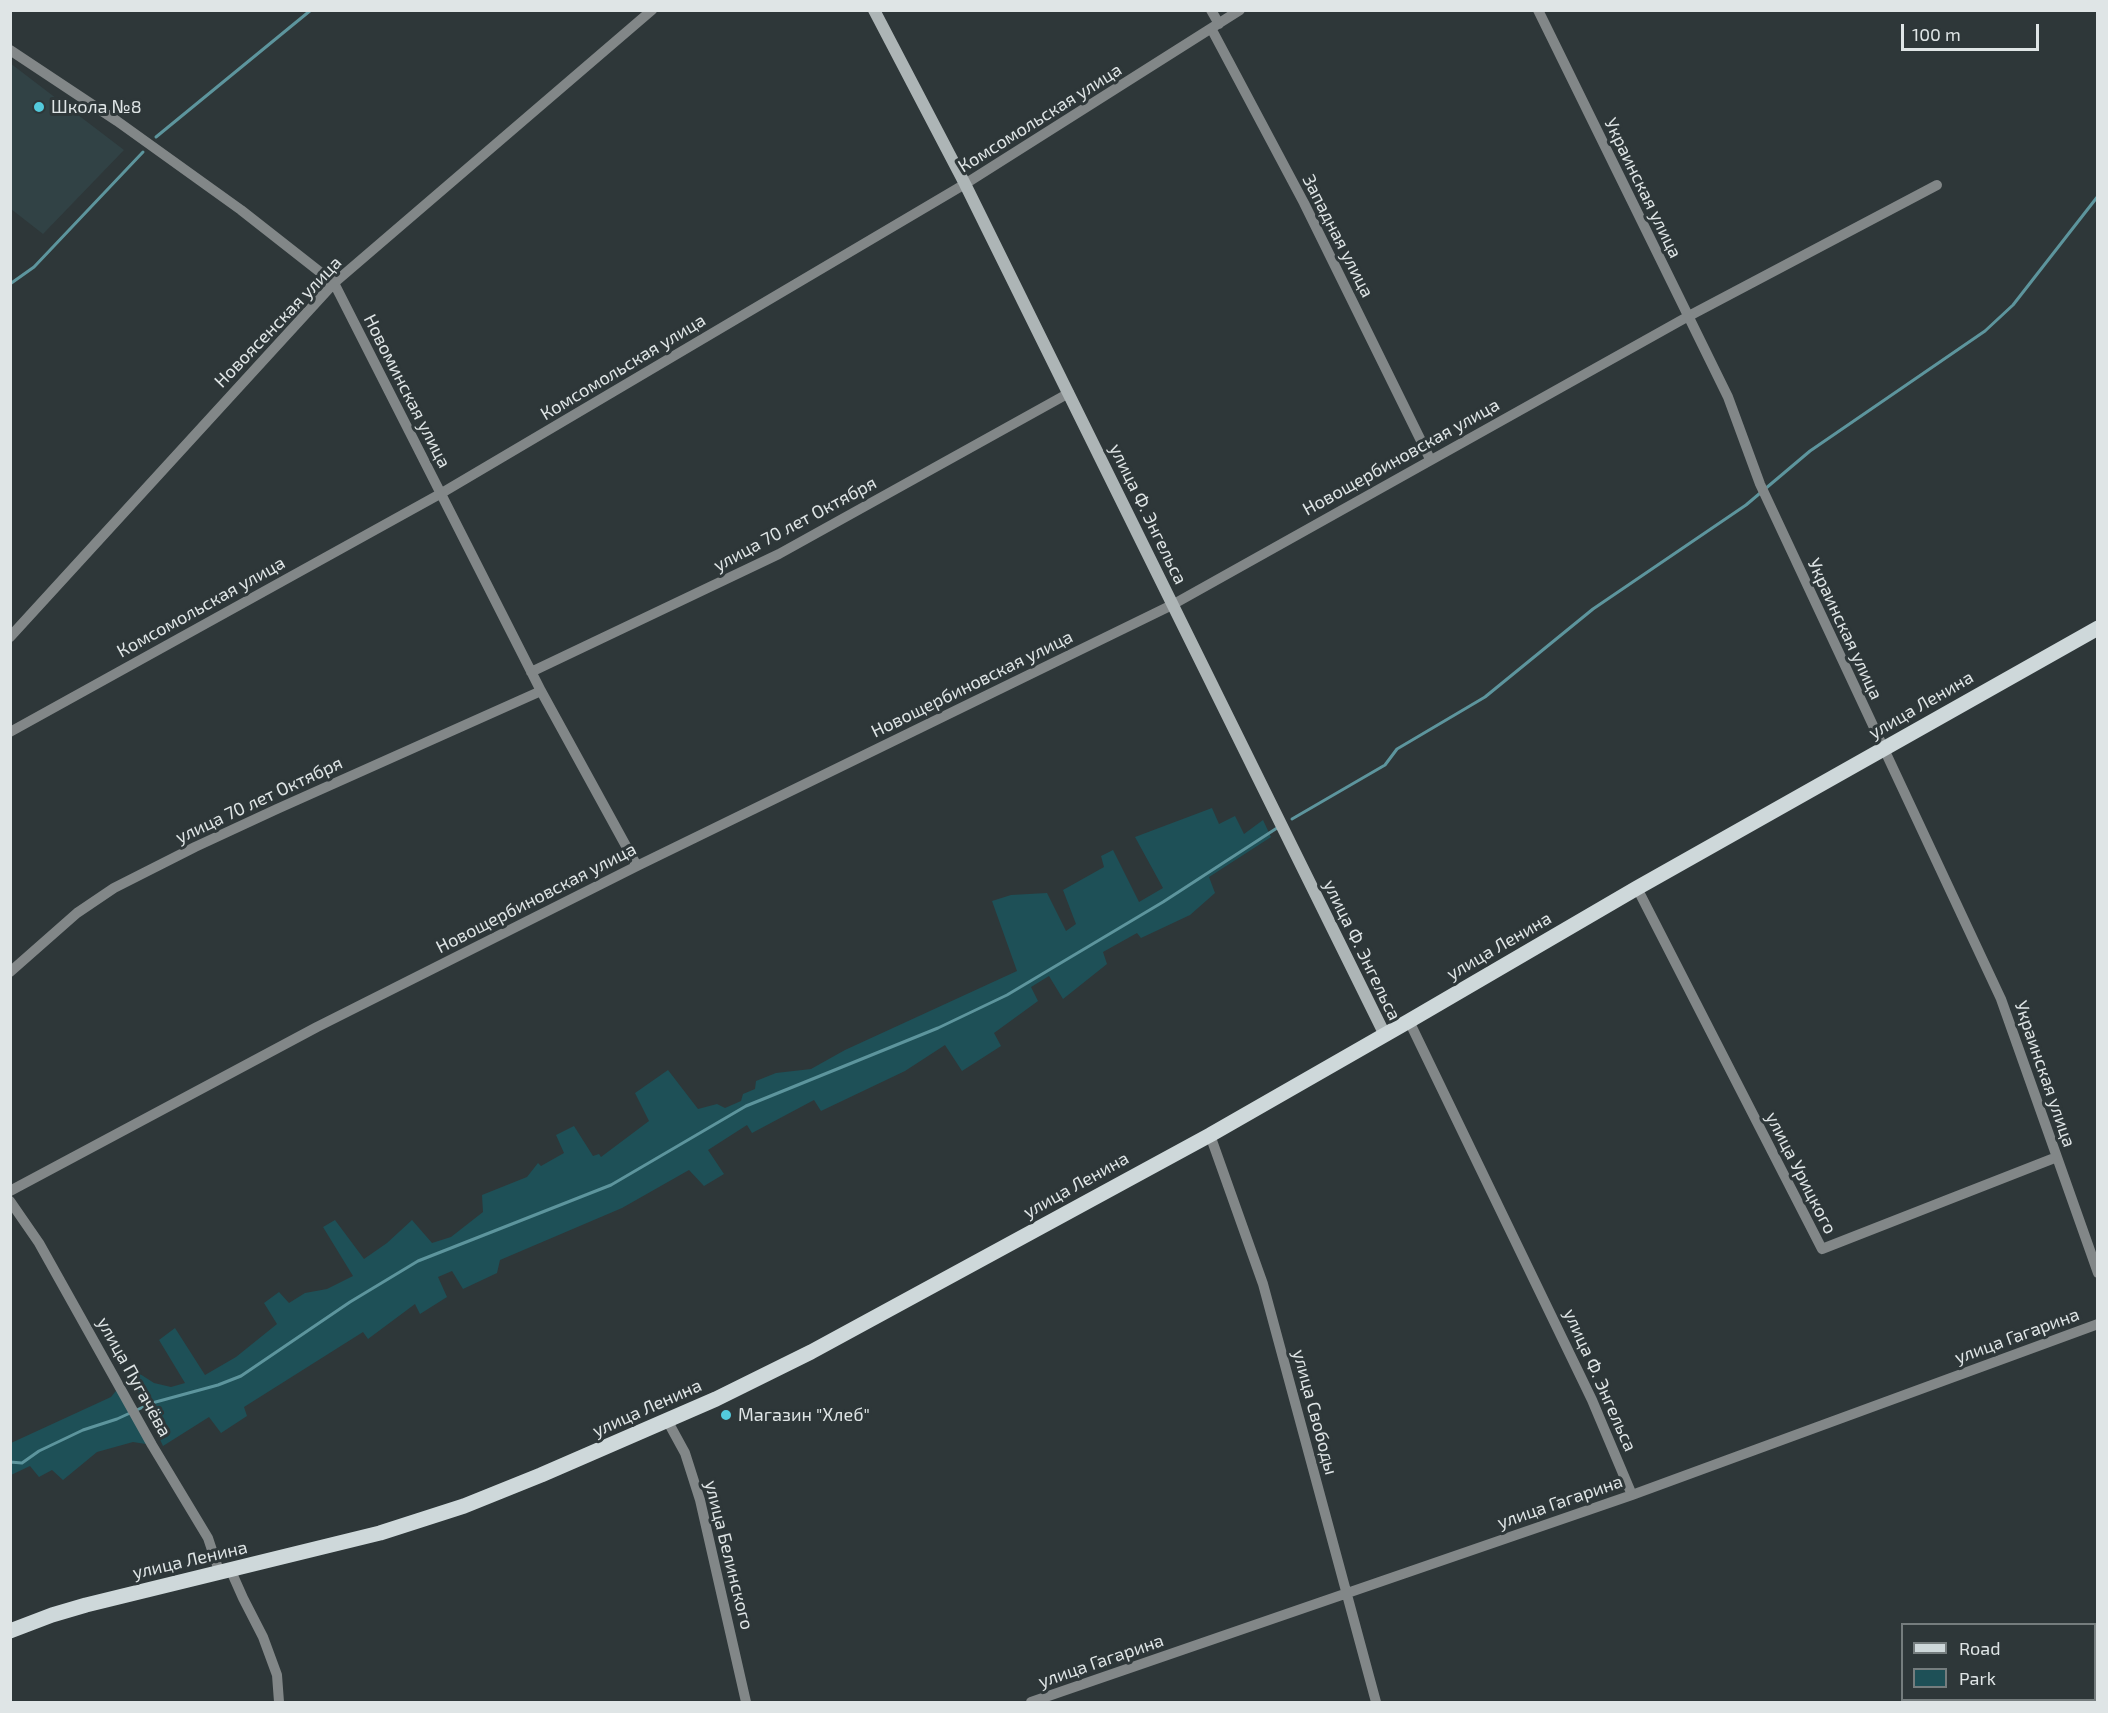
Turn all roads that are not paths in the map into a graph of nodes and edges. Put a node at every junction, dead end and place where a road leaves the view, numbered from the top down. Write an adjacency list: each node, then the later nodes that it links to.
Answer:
1 (652, 10): 10 (street, Новоясенская улица)
2 (874, 10): 8 (main road, улица Ф. Энгельса)
3 (1211, 10): 6 (street, Западная улица)
4 (1240, 10): 6 (street, Комсомольская улица)
5 (1538, 10): 11 (street, Украинская улица)
6 (1215, 27): 8 (street, Комсомольская улица); 13 (street, Западная улица)
7 (10, 50): 10 (street, Новоминская улица)
8 (965, 184): 12 (main road, улица Ф. Энгельса); 14 (street, Комсомольская улица)
9 (1937, 184): 11 (street, Новощербиновская улица)
10 (334, 284): 14 (street, Новоминская улица); 17 (street, Новоясенская улица)
11 (1687, 317): 13 (street, Новощербиновская улица); 21 (street, Украинская улица)
12 (1069, 393): 15 (main road, улица Ф. Энгельса); 18 (street, улица 70 лет Октября)
13 (1430, 459): 15 (street, Новощербиновская улица)
14 (440, 494): 18 (street, Новоминская улица); 20 (street, Комсомольская улица)
15 (1172, 604): 22 (street, Новощербиновская улица); 26 (main road, улица Ф. Энгельса)
16 (2097, 628): 21 (main road, улица Ленина)
17 (10, 637)
18 (531, 672): 19 (street, Новоминская улица)
19 (541, 692): 22 (street, Новоминская улица); 24 (street, улица 70 лет Октября)
20 (10, 732)
21 (1883, 749): 23 (main road, улица Ленина); 28 (street, Украинская улица)
22 (637, 866): 29 (street, Новощербиновская улица)
23 (1637, 888): 25 (main road, улица Ленина); 28 (street, улица Урицкого)
24 (10, 972)
25 (1410, 1021): 26 (main road, улица Ленина); 34 (street, улица Ф. Энгельса)
26 (1384, 1035): 27 (main road, улица Ленина)
27 (1210, 1135): 33 (main road, улица Ленина); 36 (street, улица Свободы)
28 (2057, 1157): 31 (street, Украинская улица)
29 (10, 1191)
30 (10, 1201): 35 (street, улица Пугачёва)
31 (2097, 1273)
32 (2097, 1324): 34 (street, улица Гагарина)
33 (667, 1420): 35 (main road, улица Ленина); 39 (street, улица Белинского)
34 (1632, 1495): 36 (street, улица Гагарина)
35 (226, 1572): 37 (main road, улица Ленина); 38 (street, улица Пугачёва)
36 (1346, 1594): 40 (street, улица Гагарина); 41 (street, улица Свободы)
37 (10, 1631)
38 (279, 1702)
39 (746, 1702)
40 (1031, 1702)
41 (1376, 1702)

